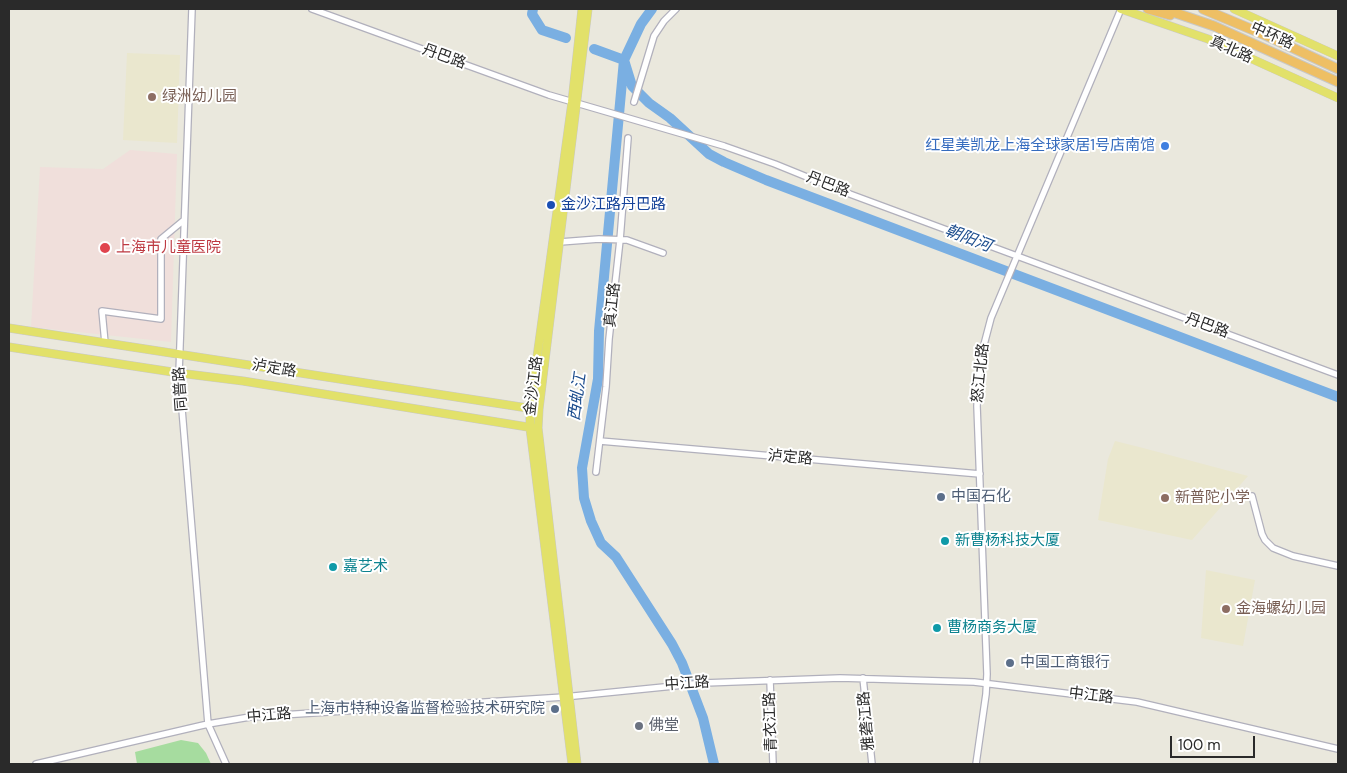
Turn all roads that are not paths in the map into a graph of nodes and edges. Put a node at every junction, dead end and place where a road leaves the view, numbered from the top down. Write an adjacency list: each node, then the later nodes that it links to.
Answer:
1 (192, 9): 19 (street, 同普路)
2 (312, 9): 17 (street, 丹巴路)
3 (582, 9): 17 (main road, 金沙江路)
4 (588, 9): 17 (main road, 金沙江路)
5 (676, 9): 16 (street)
6 (1121, 9): 15 (main road, 真北路); 23 (street, 怒江北路)
7 (1148, 9): 11 (highway)
8 (1164, 9): 11 (highway, 中环路)
9 (1203, 9): 13 (highway, 中环路)
10 (1234, 9): 12 (main road)
11 (1214, 26): 14 (highway, 中环路)
12 (1338, 56)
13 (1338, 69)
14 (1338, 82)
15 (1338, 98)
16 (634, 102)
17 (575, 103): 21 (main road, 金沙江路); 23 (street, 丹巴路); 30 (main road, 金沙江路)
18 (628, 138): 20 (street, 真江路)
19 (184, 220): 25 (street); 27 (street, 同普路)
20 (618, 240): 21 (street); 22 (street); 33 (street, 真江路)
21 (560, 242): 31 (main road, 金沙江路)
22 (663, 253)
23 (1018, 256): 29 (street, 丹巴路); 35 (street, 怒江北路)
24 (9, 328): 25 (main road, 泸定路)
25 (105, 343): 27 (main road, 泸定路)
26 (9, 347): 28 (main road, 泸定路)
27 (179, 354): 28 (street, 同普路); 30 (main road, 泸定路)
28 (179, 373): 32 (main road, 泸定路); 42 (street, 同普路)
29 (1338, 375)
30 (530, 408): 31 (main road, 泸定路); 32 (main road, 金沙江路)
31 (538, 409): 32 (main road, 金沙江路)
32 (534, 428): 41 (main road, 金沙江路)
33 (600, 441): 34 (street, 真江路); 35 (street, 泸定路)
34 (596, 472)
35 (980, 474): 40 (street, 怒江北路)
36 (1252, 496): 37 (street)
37 (1338, 566)
38 (863, 678): 39 (street, 中江路); 40 (street, 中江路); 50 (street, 雅砻江路)
39 (770, 680): 41 (street, 中江路); 49 (street, 青衣江路)
40 (987, 684): 43 (street, 中江路); 51 (street, 怒江北路)
41 (567, 697): 42 (street, 中江路); 47 (main road, 金沙江路); 48 (main road, 金沙江路)
42 (208, 724): 44 (street, 中江路); 46 (street, 同普路)
43 (1338, 749)
44 (68, 761): 45 (street, 中江路)
45 (36, 764)
46 (226, 764)
47 (572, 764)
48 (577, 764)
49 (773, 764)
50 (872, 764)
51 (976, 764)

